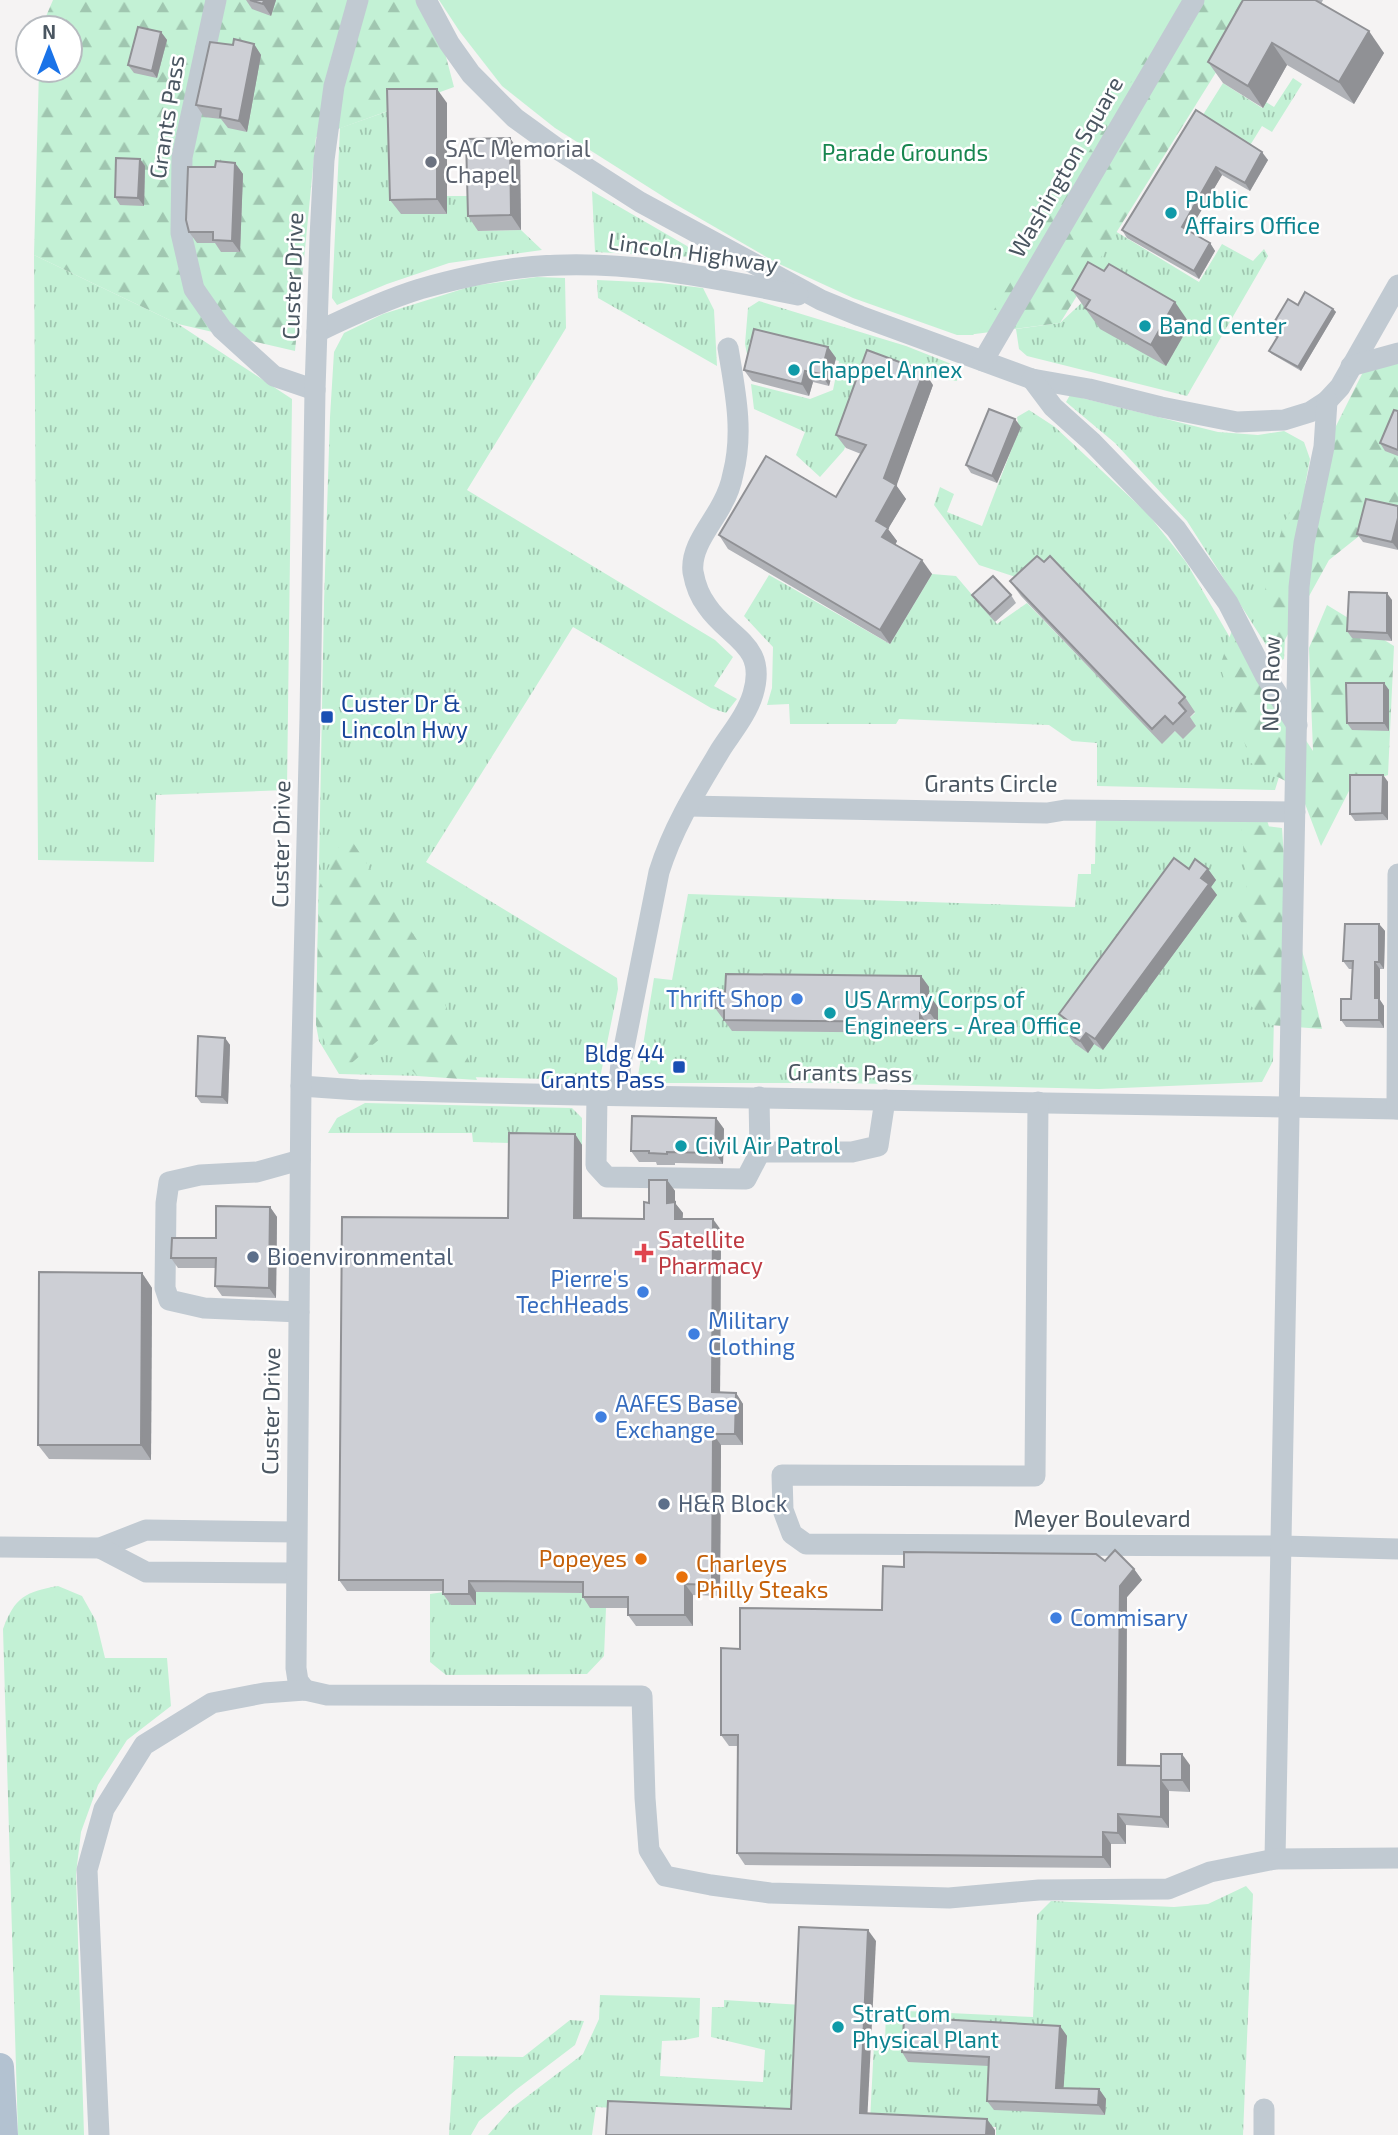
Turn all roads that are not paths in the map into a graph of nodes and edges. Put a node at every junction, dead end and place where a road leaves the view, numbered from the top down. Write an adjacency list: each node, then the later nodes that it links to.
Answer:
1 (215, 0): 13 (street, Grants Pass)
2 (358, 0): 7 (street, Custer Drive)
3 (426, 0): 6 (street, Lincoln Highway)
4 (1194, 0): 10 (street, Washington Square)
5 (1398, 285): 11 (street)
6 (821, 300): 7 (street, Lincoln Highway); 10 (street, Lincoln Highway)
7 (317, 332): 13 (street, Custer Drive)
8 (728, 348): 16 (street)
9 (1398, 353): 11 (street)
10 (983, 361): 12 (street, Lincoln Highway)
11 (1351, 366): 14 (street)
12 (1032, 379): 14 (street, Lincoln Highway); 15 (street)
13 (315, 390): 19 (street, Custer Drive)
14 (1327, 401): 15 (street, NCO Row)
15 (1297, 725): 17 (street, NCO Row)
16 (688, 806): 17 (street, Grants Circle); 21 (street)
17 (1295, 812): 25 (street, NCO Row)
18 (1398, 874): 26 (street)
19 (301, 1086): 20 (street, Grants Pass); 28 (street, Custer Drive)
20 (597, 1095): 21 (street, Grants Pass); 27 (street)
21 (618, 1095): 22 (street, Grants Pass)
22 (759, 1097): 23 (street, Grants Pass); 27 (street)
23 (885, 1100): 24 (street, Grants Pass); 27 (street)
24 (1038, 1102): 25 (street, Grants Pass); 31 (street, Meyer Boulevard)
25 (1288, 1107): 26 (street, Grants Pass); 31 (street, NCO Row)
26 (1397, 1109)
27 (760, 1152)
28 (300, 1160): 29 (street, Custer Drive); 29 (street)
29 (299, 1312): 30 (street, Custer Drive)
30 (296, 1532): 33 (street); 35 (street, Custer Drive)
31 (1282, 1546): 34 (street, Meyer Boulevard); 38 (street, NCO Row)
32 (0, 1547): 33 (street)
33 (100, 1548): 35 (street)
34 (1398, 1549)
35 (296, 1573): 36 (street, Custer Drive)
36 (305, 1690): 38 (street); 42 (street)
37 (1398, 1858): 38 (street)
38 (1275, 1859)
39 (0, 2067): 41 (main road)
40 (1264, 2109): 43 (street)
41 (4, 2135)
42 (99, 2135)
43 (1264, 2135)

